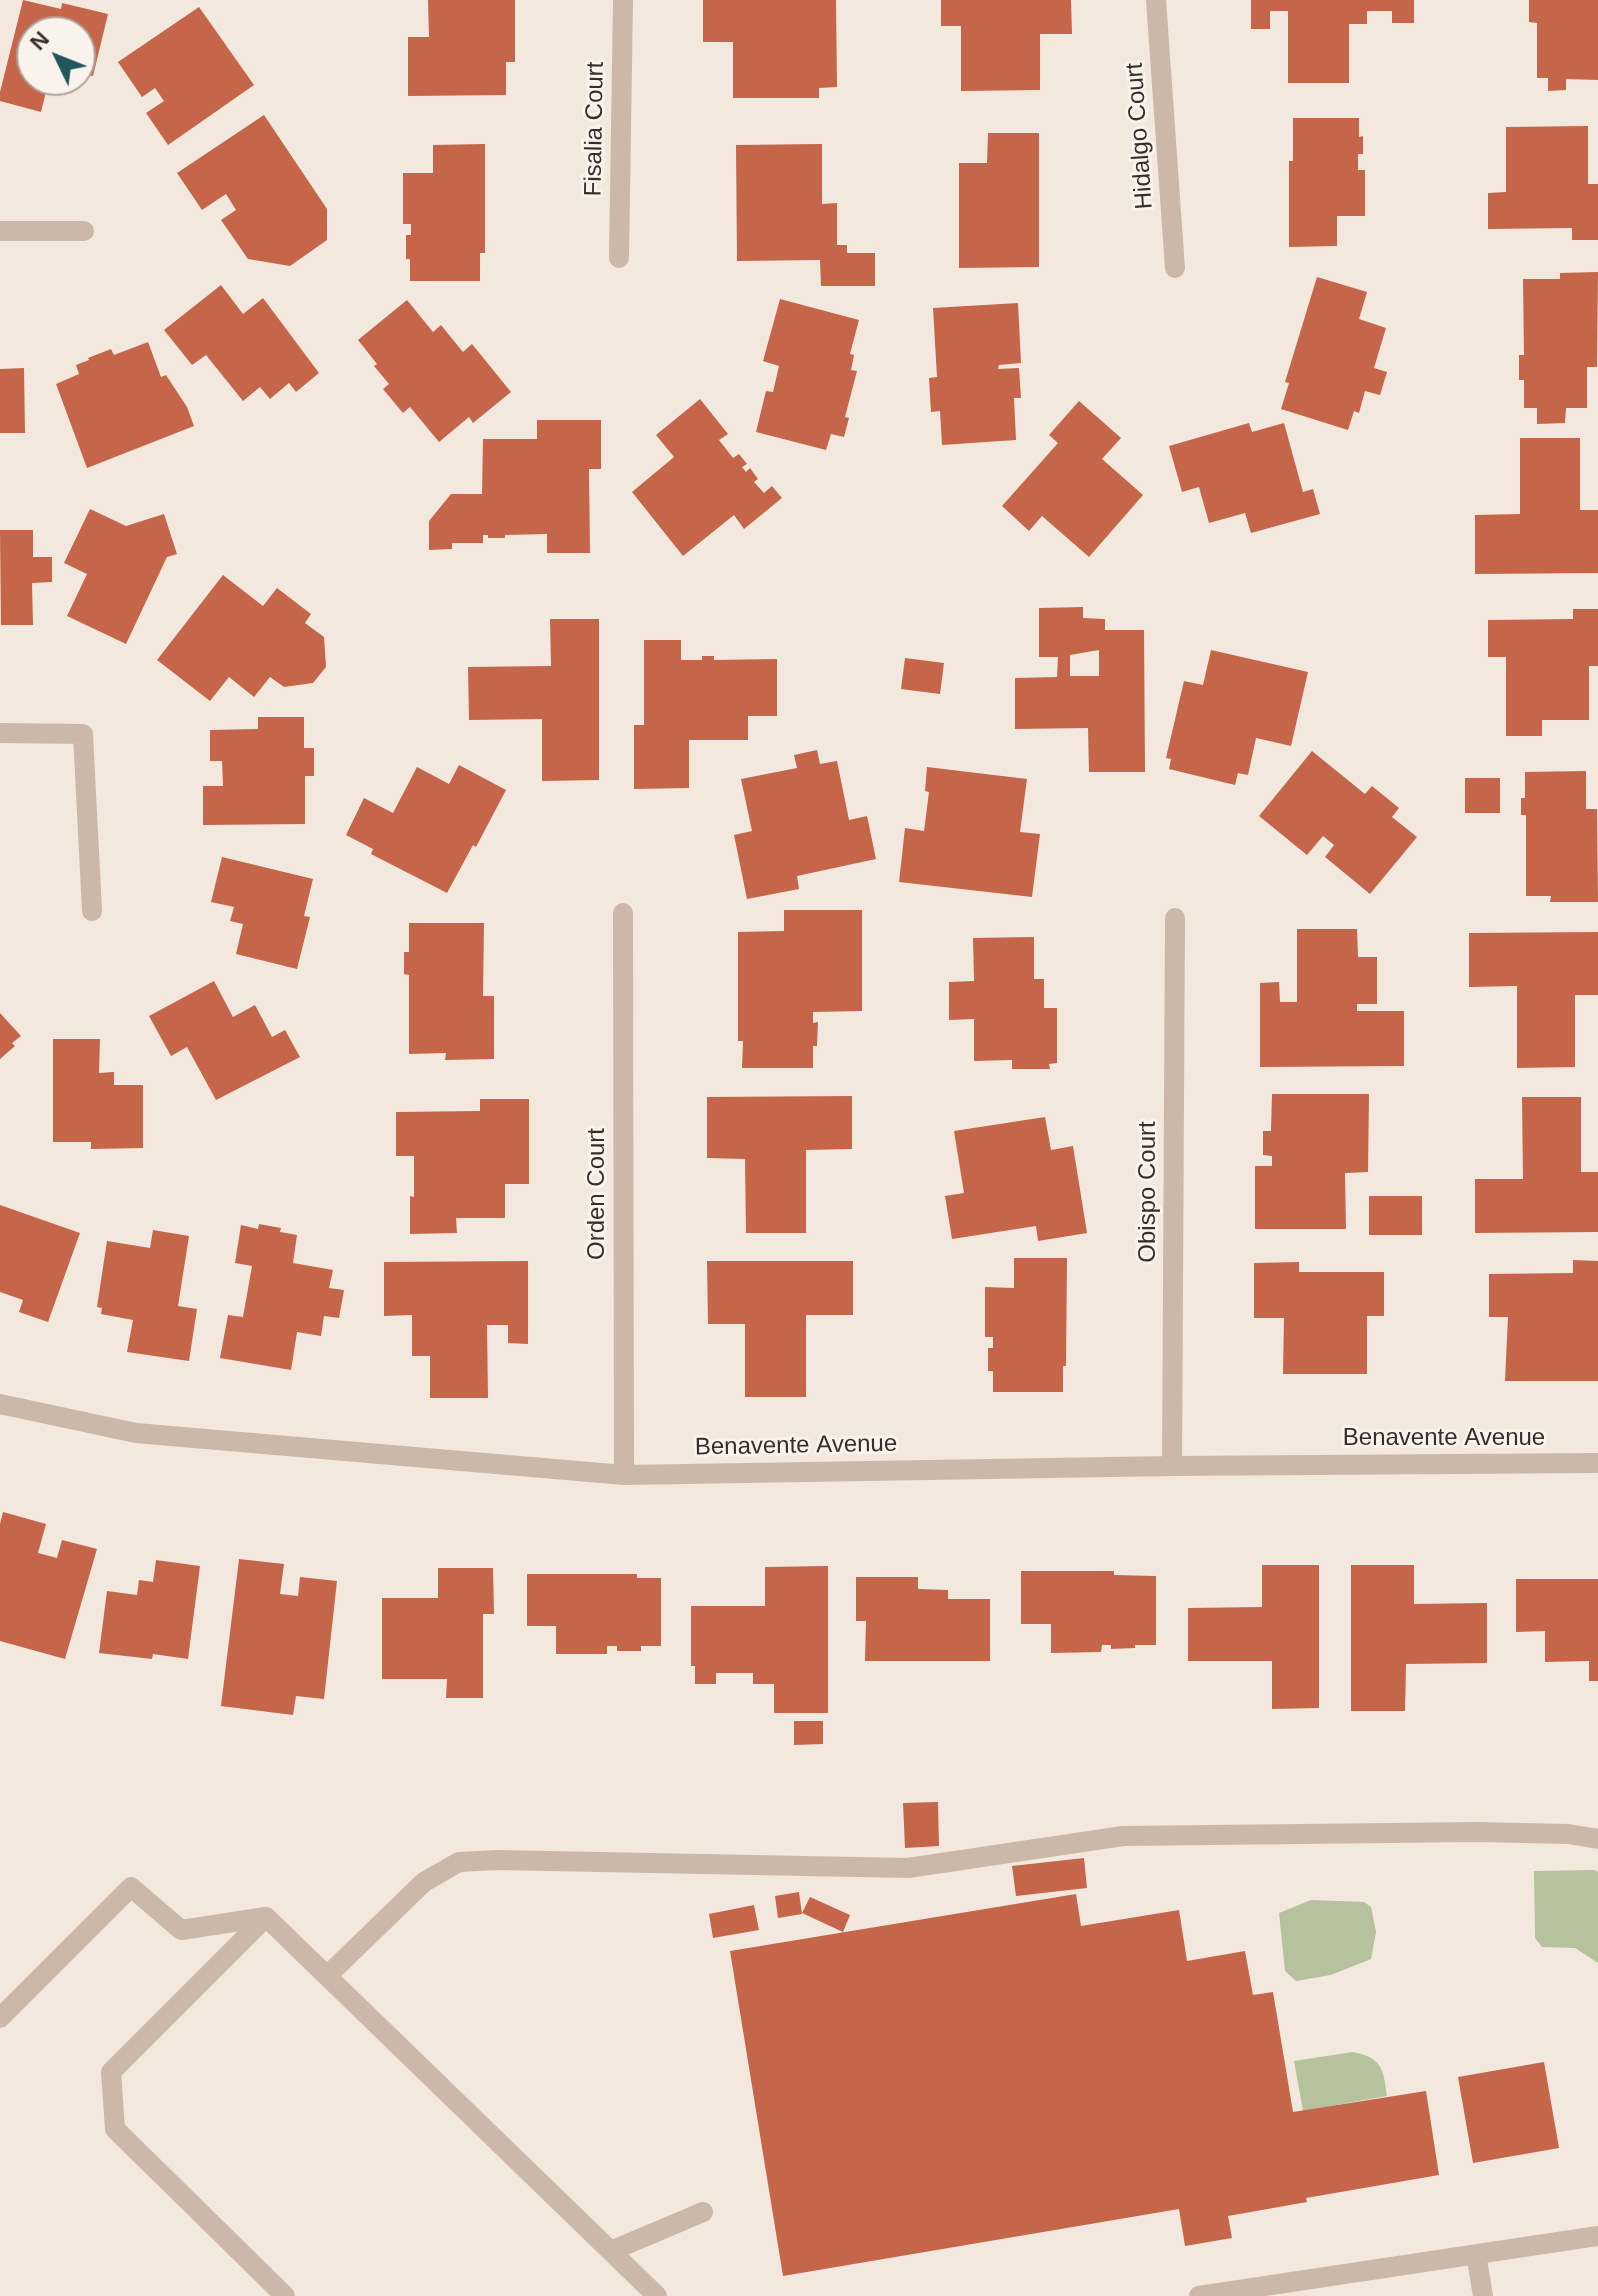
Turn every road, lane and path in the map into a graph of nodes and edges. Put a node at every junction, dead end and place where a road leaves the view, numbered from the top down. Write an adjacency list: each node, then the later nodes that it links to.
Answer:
1 (623, 0): 5 (street, Fisalia Court)
2 (1156, 0): 6 (street, Hidalgo Court)
3 (0, 231): 4 (street)
4 (84, 231)
5 (619, 258)
6 (1175, 268)
7 (0, 733): 8 (street)
8 (92, 911)
9 (623, 913): 14 (street, Orden Court)
10 (1175, 918): 13 (street, Obispo Court)
11 (0, 1404): 14 (street, Benavente Avenue)
12 (1598, 1463): 13 (street, Benavente Avenue)
13 (1172, 1466): 14 (street, Benavente Avenue)
14 (624, 1475)
15 (1598, 1839): 17 (street)
16 (266, 1917): 17 (street); 18 (street); 23 (street)
17 (327, 1976): 21 (street)
18 (0, 2018)
19 (703, 2212): 21 (street)
20 (1598, 2236): 22 (street)
21 (611, 2251): 24 (street)
22 (1476, 2254): 25 (street); 26 (street)
23 (285, 2296)
24 (657, 2296)
25 (1199, 2296)
26 (1483, 2296)

